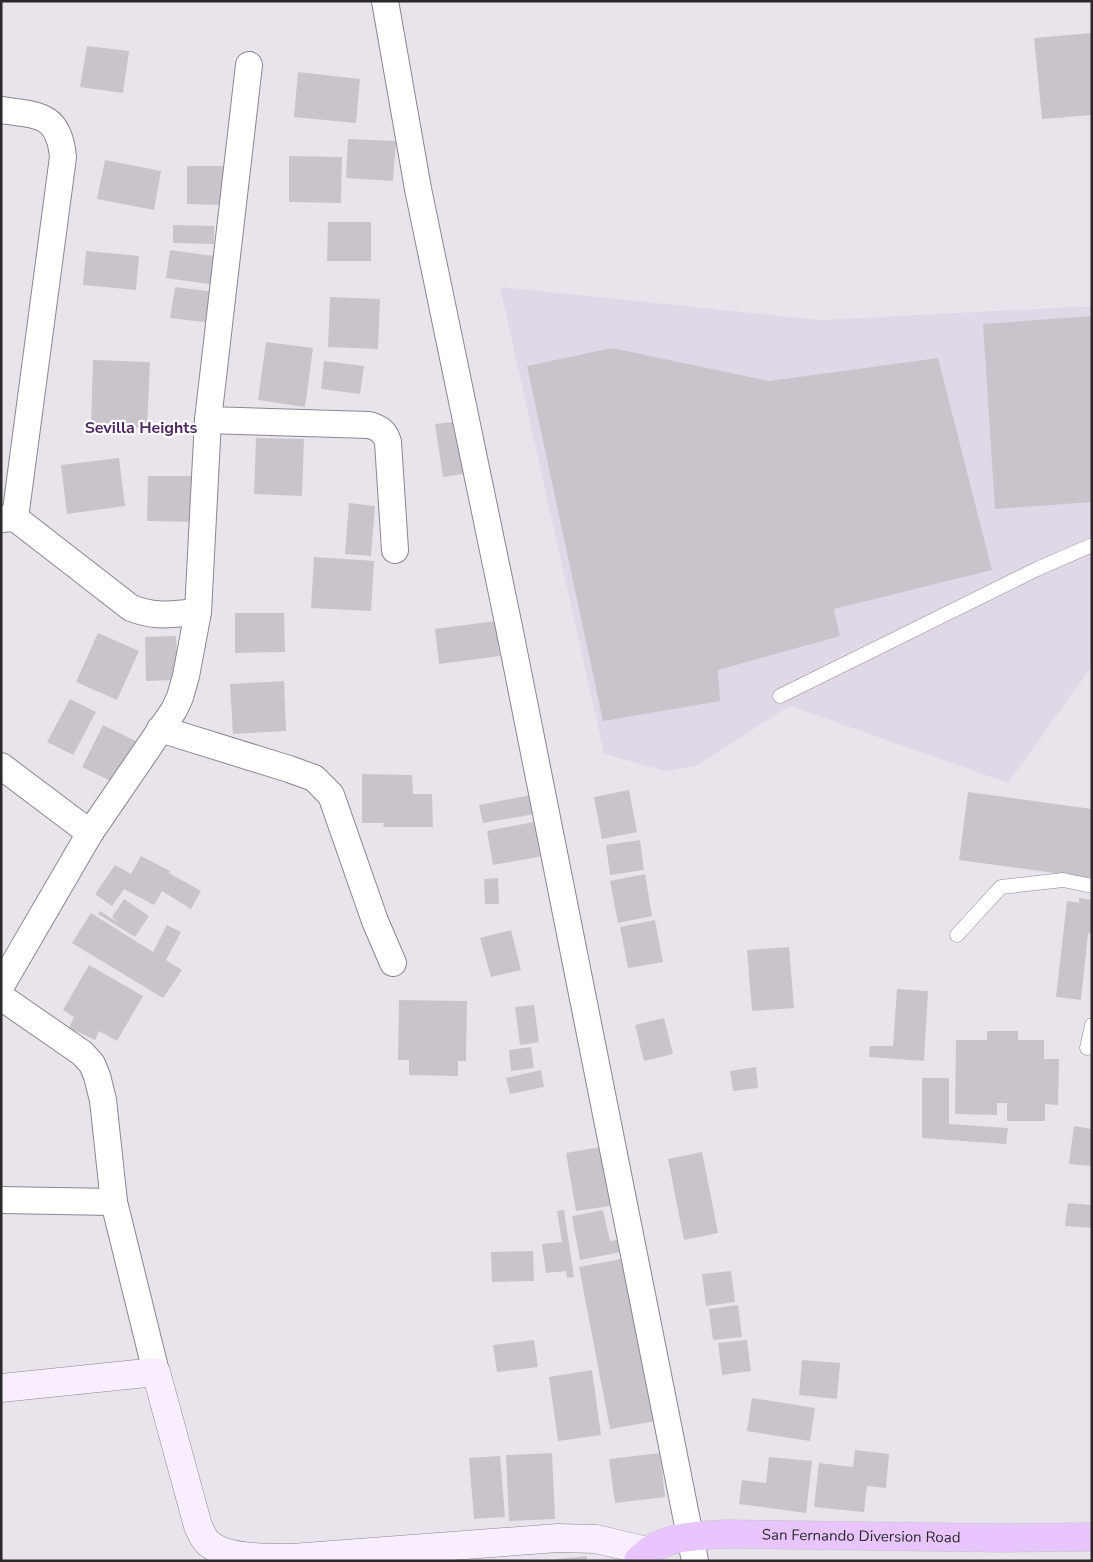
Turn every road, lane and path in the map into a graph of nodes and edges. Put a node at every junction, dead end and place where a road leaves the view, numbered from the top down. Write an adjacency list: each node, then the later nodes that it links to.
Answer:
1 (385, 1): 25 (street)
2 (249, 65): 4 (street)
3 (1, 110): 5 (street)
4 (208, 420): 7 (street); 8 (street)
5 (8, 519): 8 (street)
6 (1092, 545): 9 (lane)
7 (395, 550)
8 (198, 612): 10 (street)
9 (780, 696)
10 (160, 729): 12 (street); 15 (street)
11 (1, 766): 12 (street)
12 (90, 833): 16 (street)
13 (1092, 886): 14 (lane)
14 (957, 935)
15 (394, 963)
16 (1, 986)
17 (1, 997): 21 (street)
18 (1092, 1025): 19 (lane)
19 (1087, 1048)
20 (1, 1200): 21 (street)
21 (114, 1202): 22 (street)
22 (156, 1372): 23 (street); 26 (street)
23 (1, 1388)
24 (1092, 1538): 25 (highway, San Fernando Diversion Road)
25 (693, 1549): 27 (highway, San Fernando Diversion Road)
26 (221, 1556): 27 (street)
27 (642, 1556)

